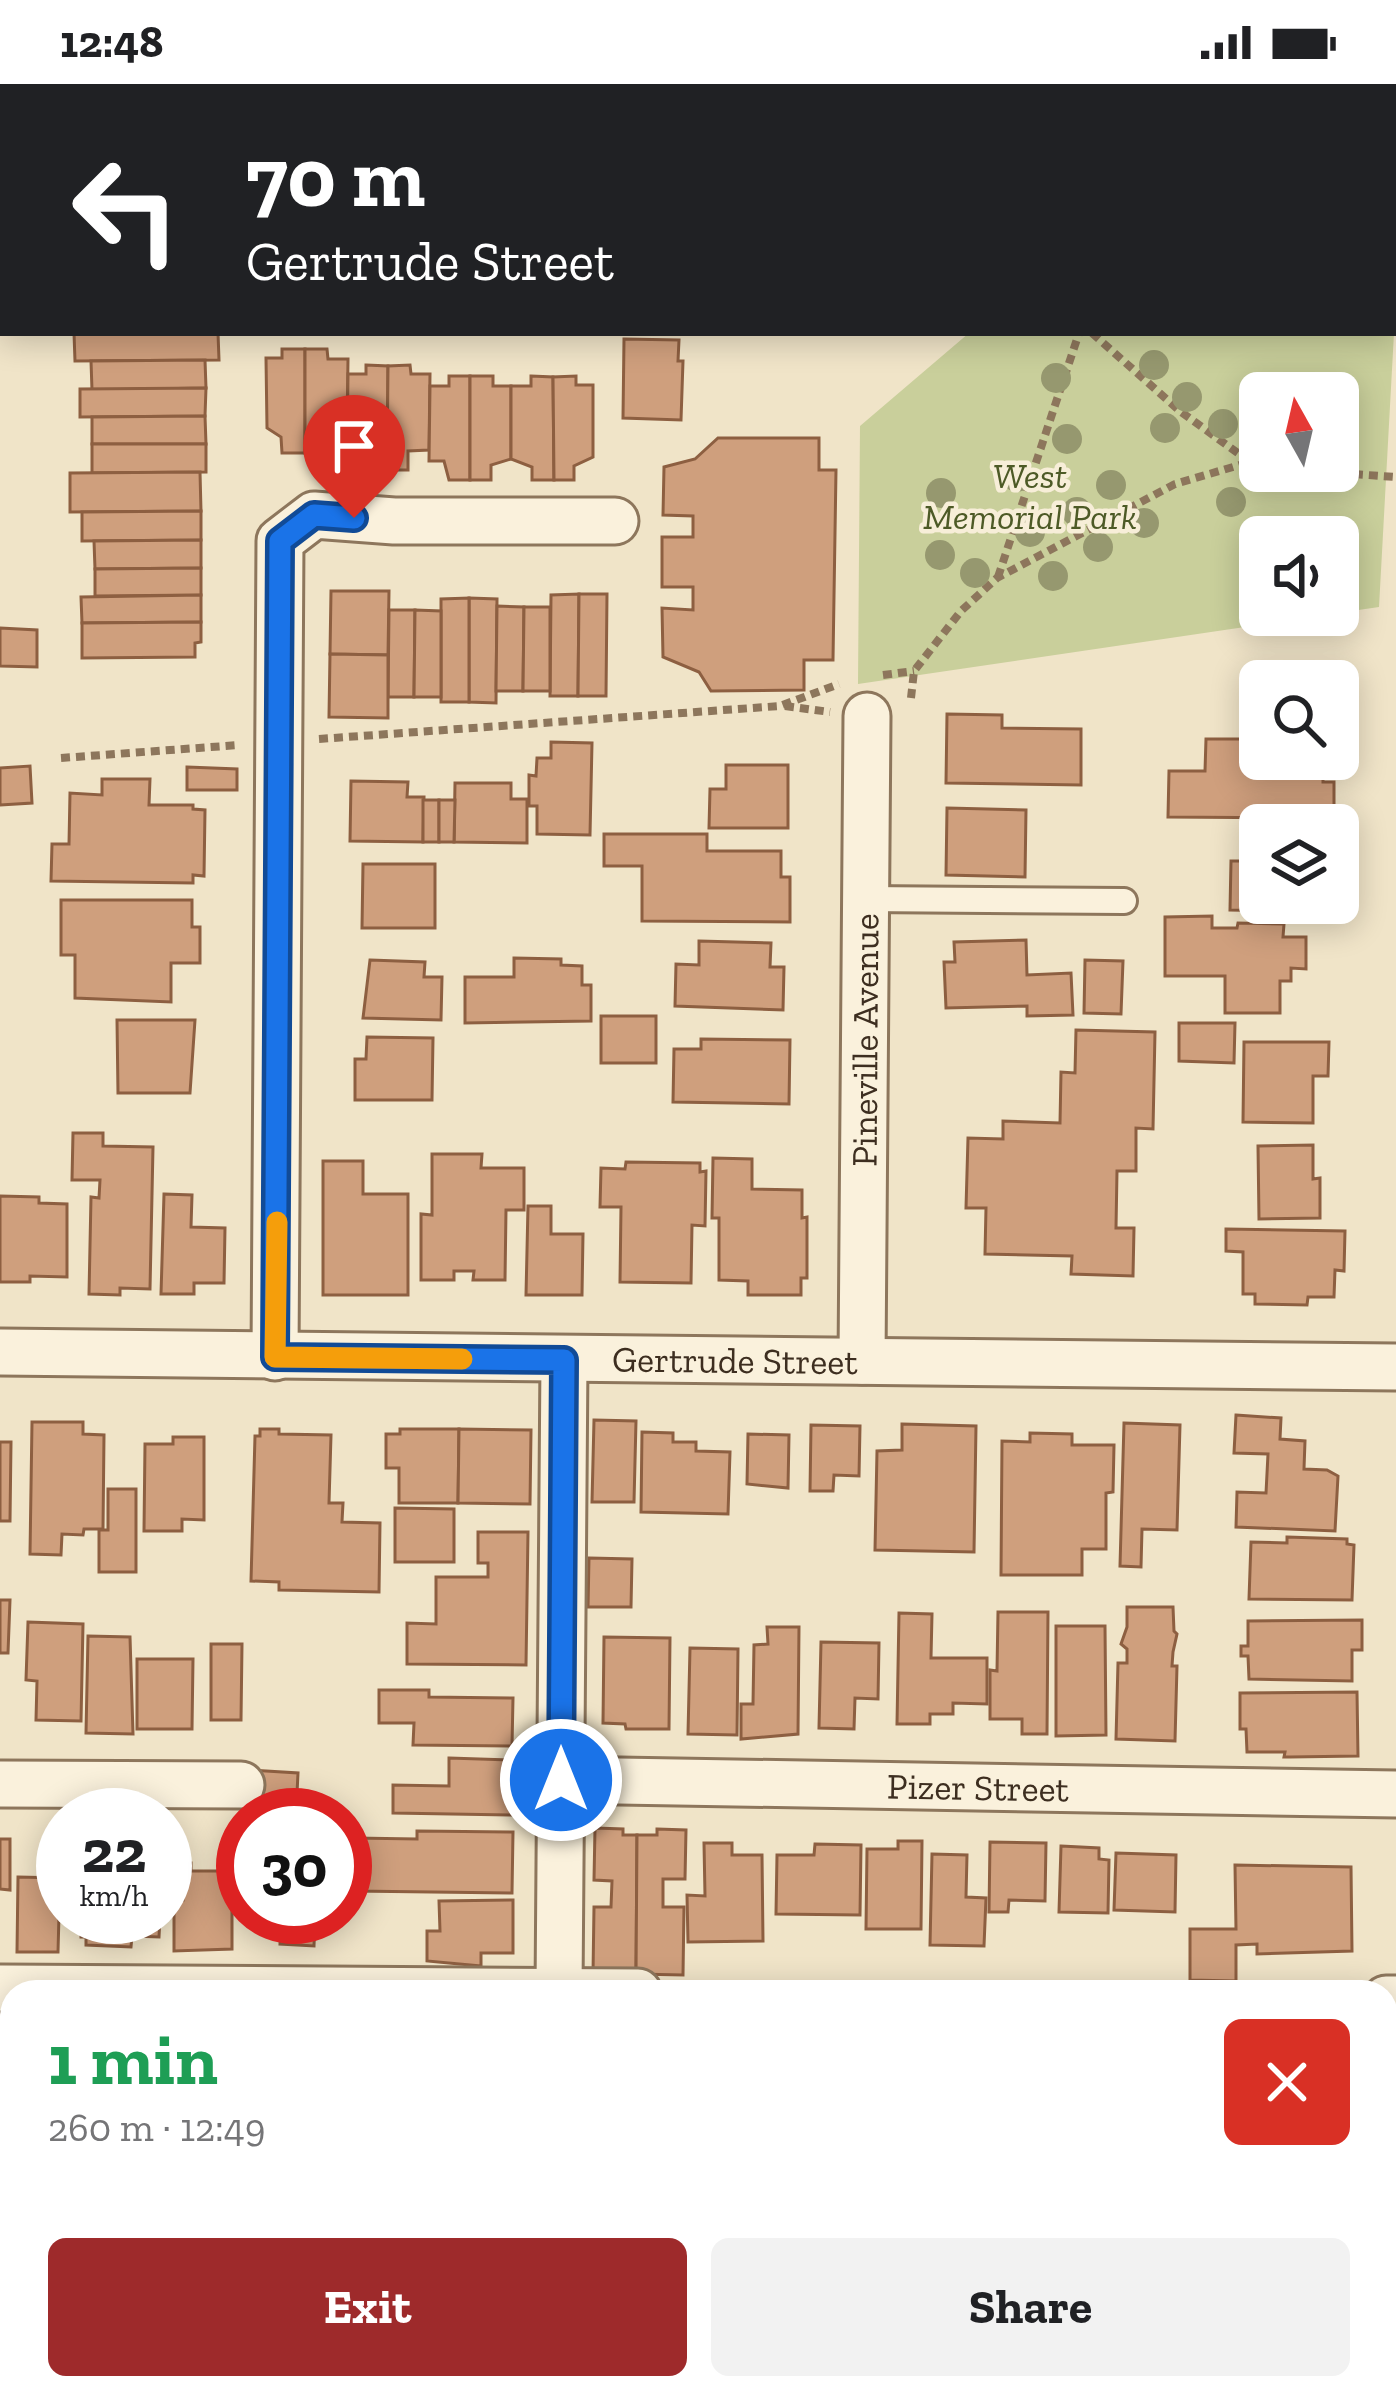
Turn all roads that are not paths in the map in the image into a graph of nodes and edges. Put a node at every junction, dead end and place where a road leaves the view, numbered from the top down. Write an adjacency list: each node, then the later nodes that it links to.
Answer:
1 (615, 521): 6 (street)
2 (863, 691): 3 (street, Pineville Avenue)
3 (864, 899): 4 (lane); 8 (street, Pineville Avenue)
4 (1124, 902)
5 (0, 1352): 6 (street, Gertrude Street)
6 (275, 1357): 7 (street, Gertrude Street)
7 (564, 1360): 8 (street, Gertrude Street); 10 (street)
8 (862, 1361): 9 (street, Gertrude Street)
9 (1396, 1366)
10 (561, 1780): 13 (street, Pizer Street); 14 (street)
11 (0, 1784): 12 (street)
12 (241, 1785)
13 (1396, 1794)
14 (559, 1980)

